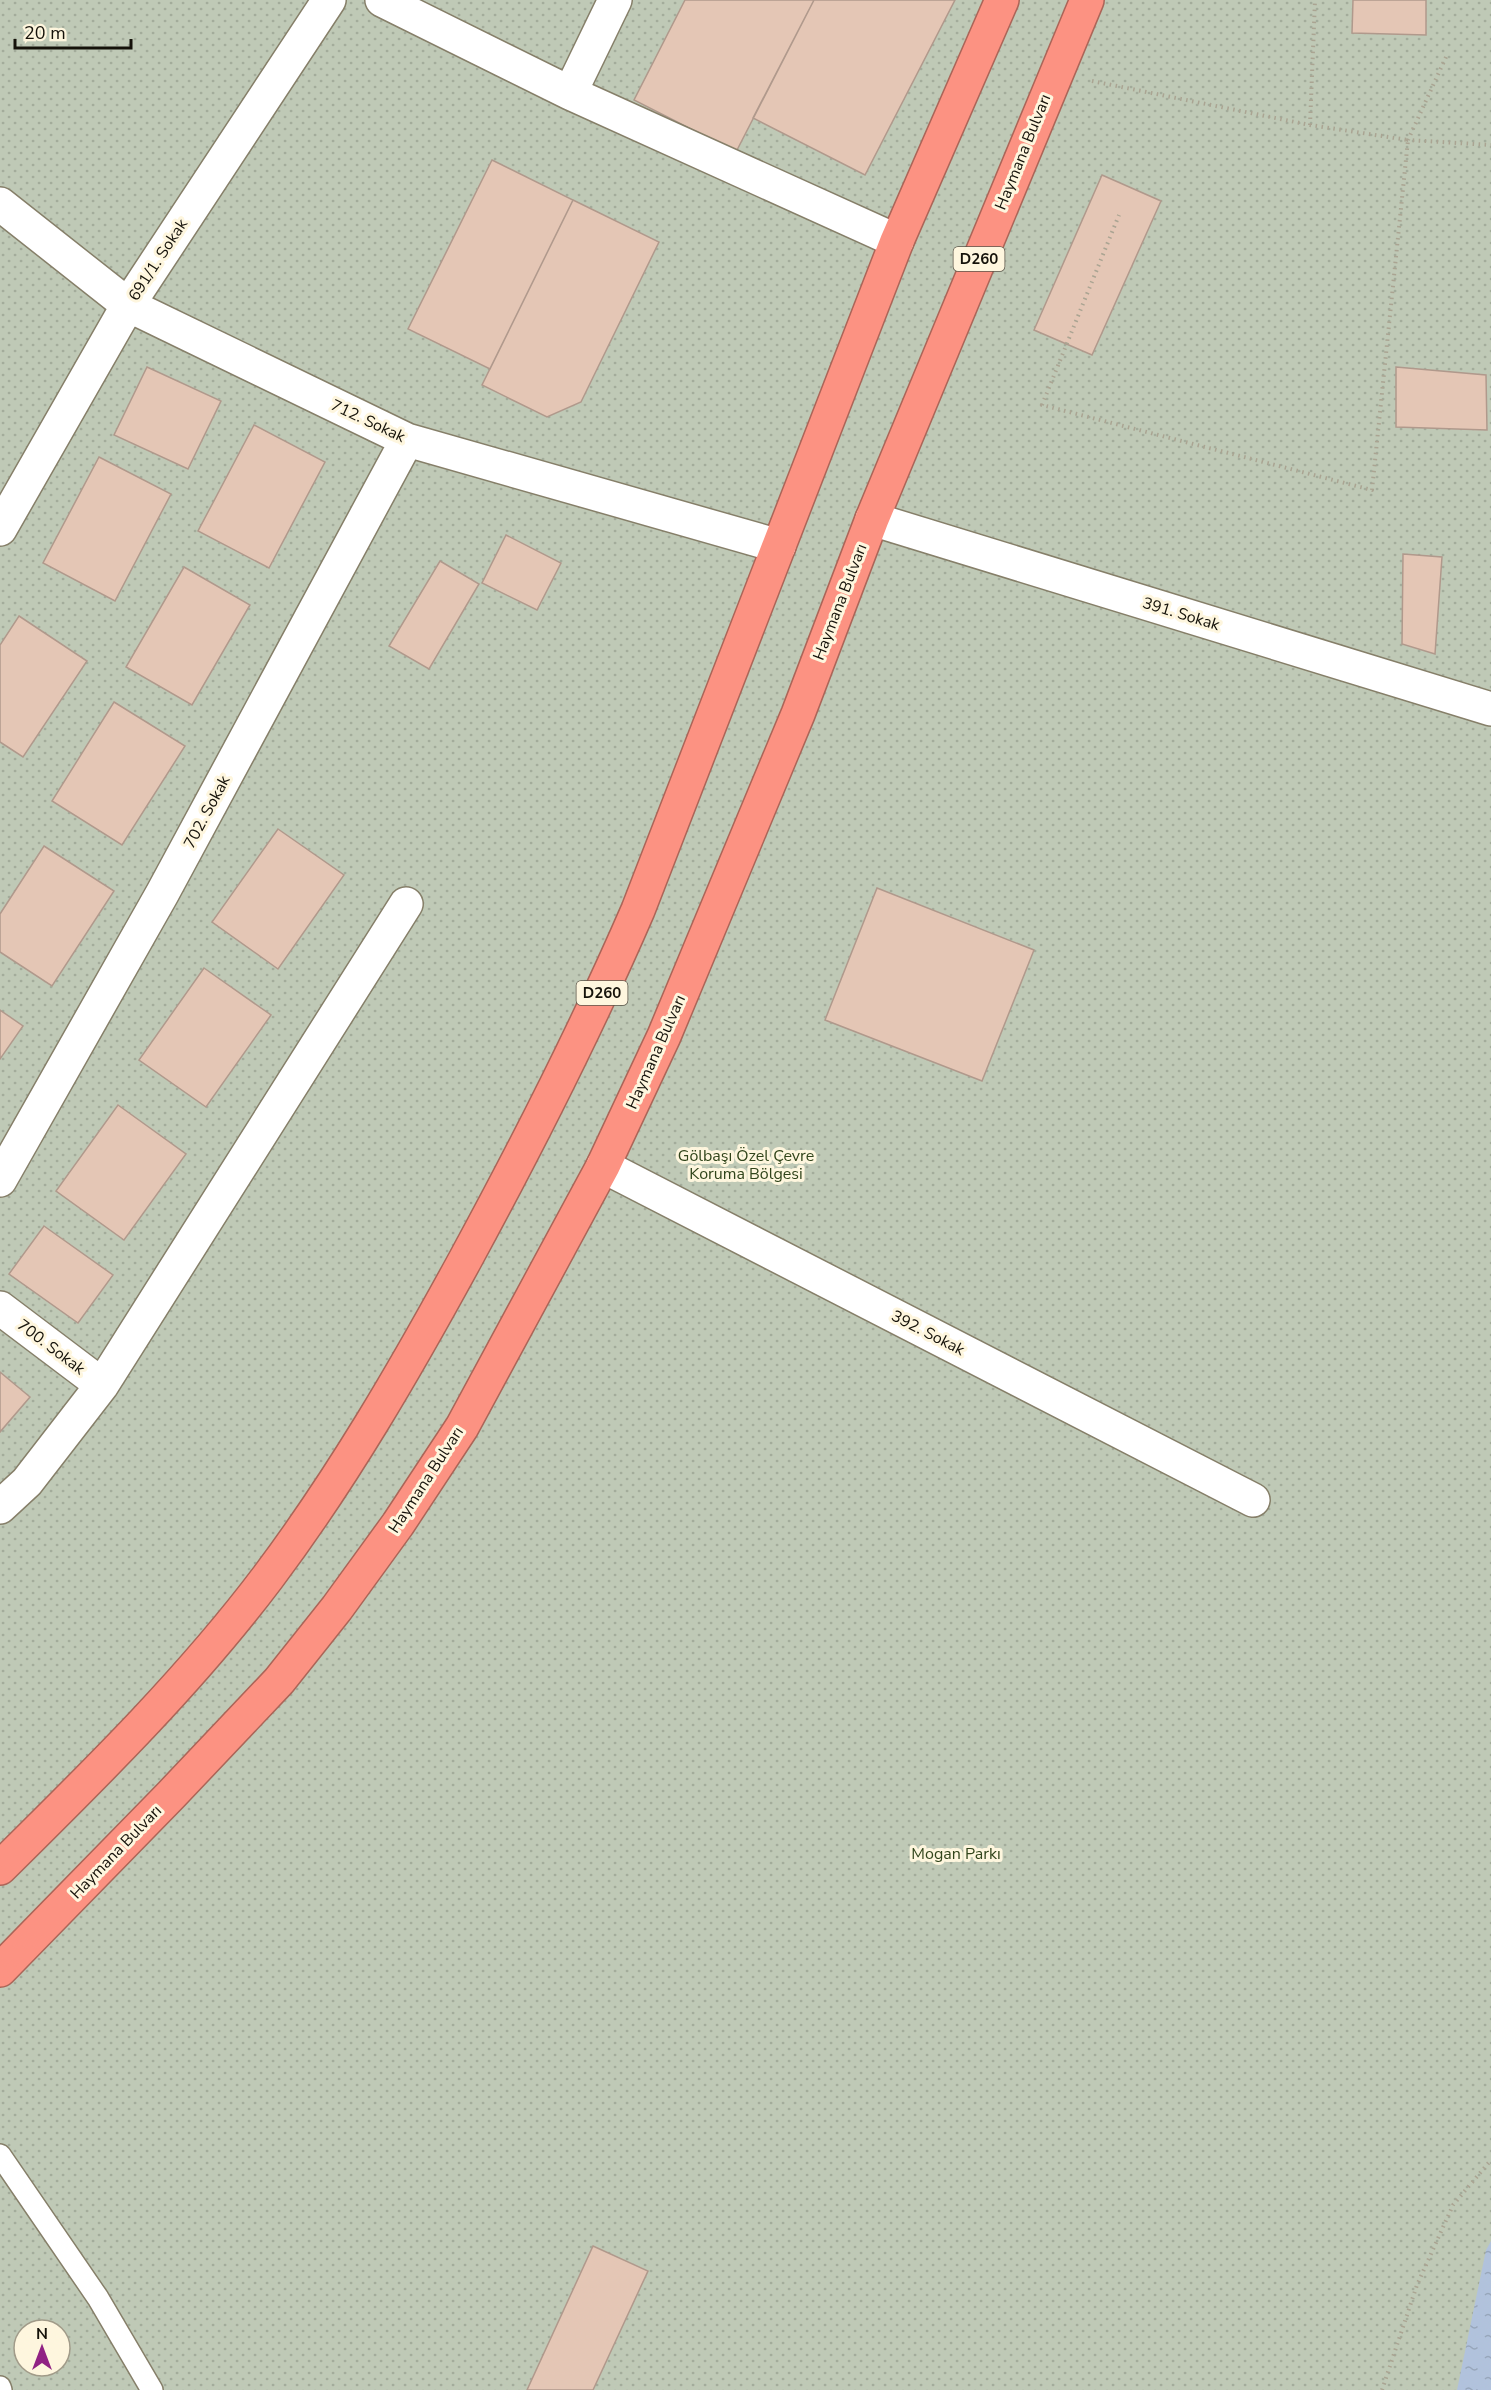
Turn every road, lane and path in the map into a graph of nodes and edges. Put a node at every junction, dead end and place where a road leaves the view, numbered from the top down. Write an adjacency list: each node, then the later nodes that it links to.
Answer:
1 (328, 0): 16 (street, 691/1. Sokak)
2 (382, 0): 9 (street)
3 (615, 0): 9 (street)
4 (1002, 0): 15 (highway, D260)
5 (1087, 0): 8 (highway, Haymana Bulvarı / D260)
6 (1315, 0): 10 (path)
7 (1446, 57): 11 (path)
8 (1056, 74): 10 (path); 18 (highway, Haymana Bulvarı / D260)
9 (570, 93): 15 (street)
10 (1310, 125): 11 (path)
11 (1408, 140): 12 (path); 14 (path)
12 (1491, 145)
13 (0, 204): 16 (street, 712. Sokak)
14 (1119, 215)
15 (897, 242): 20 (highway, D260)
16 (128, 305): 17 (street, 712. Sokak); 19 (street, 691/1. Sokak)
17 (407, 440): 20 (street, 712. Sokak); 24 (street, 702. Sokak)
18 (872, 519): 21 (street, 391. Sokak); 23 (highway, Haymana Bulvarı / D260)
19 (0, 529)
20 (779, 546): 29 (highway, D260)
21 (1491, 709)
22 (406, 904): 26 (street)
23 (603, 1166): 27 (street, 392. Sokak); 30 (highway, Haymana Bulvarı / D260)
24 (0, 1180)
25 (0, 1308): 26 (street, 700. Sokak)
26 (102, 1385): 28 (street)
27 (1253, 1500)
28 (0, 1507)
29 (0, 1868)
30 (0, 1970)
31 (0, 2156): 33 (lane)
32 (1491, 2160): 34 (path)
33 (152, 2390)
34 (1382, 2390)

